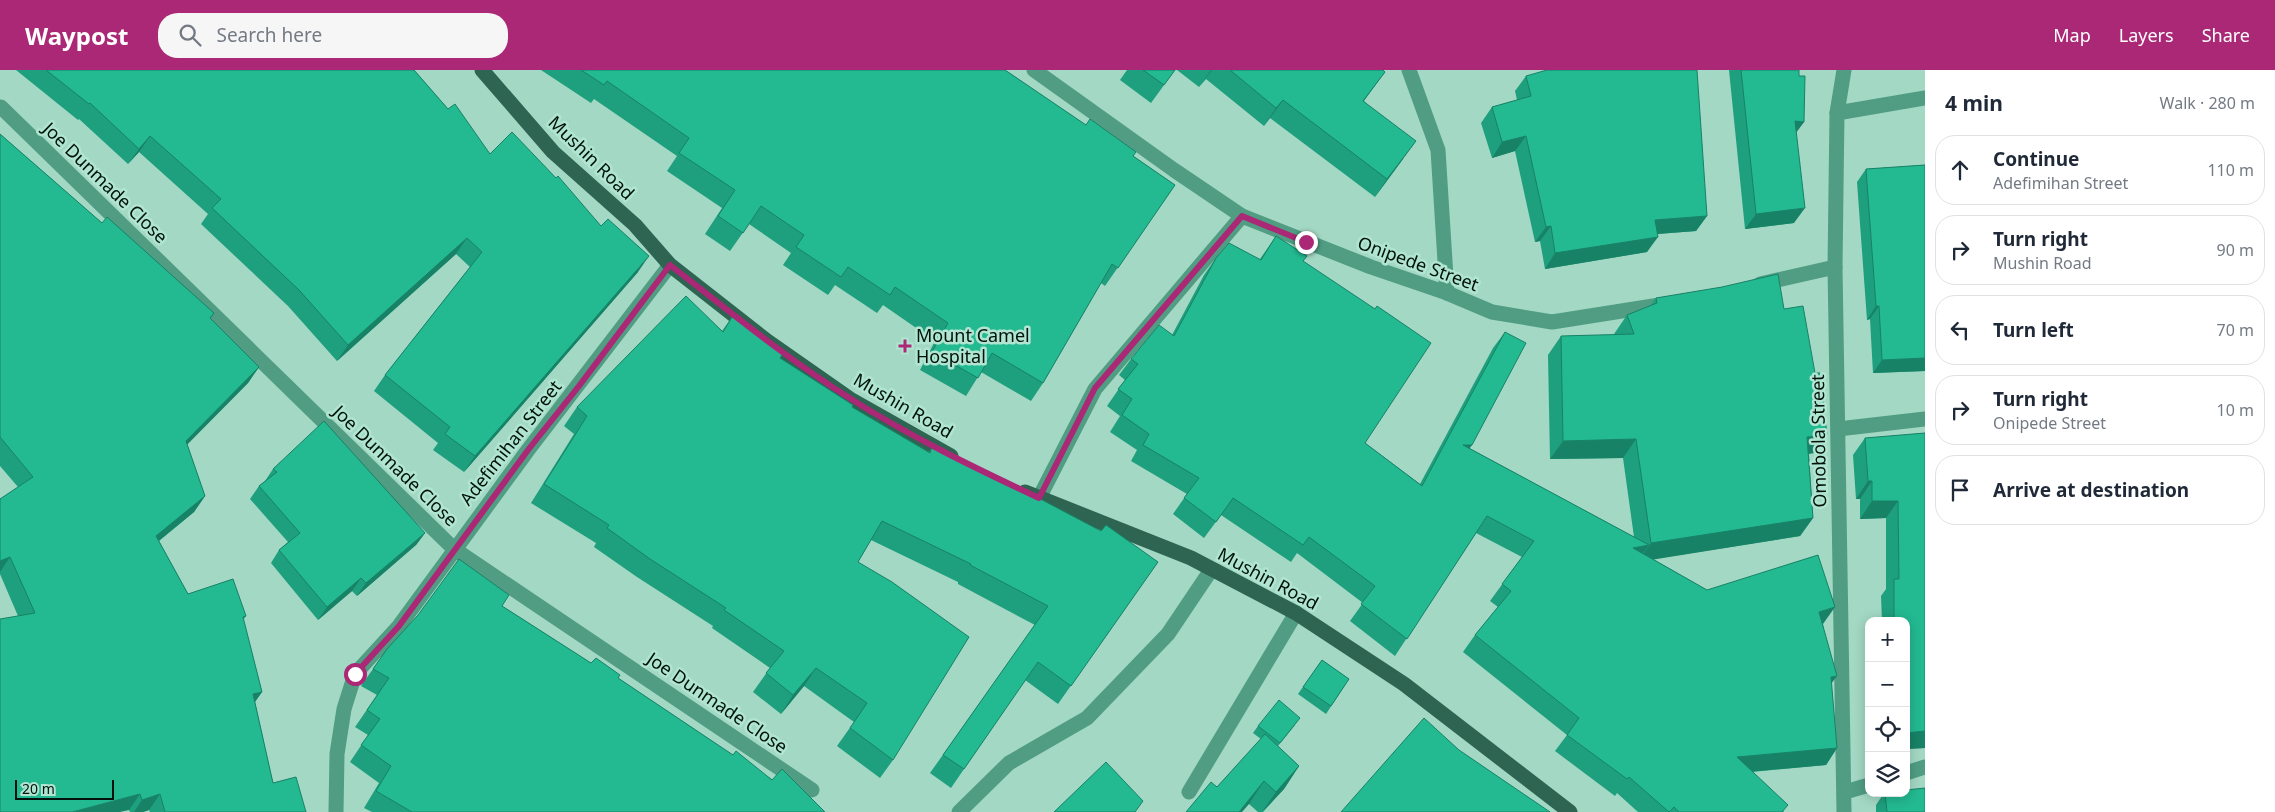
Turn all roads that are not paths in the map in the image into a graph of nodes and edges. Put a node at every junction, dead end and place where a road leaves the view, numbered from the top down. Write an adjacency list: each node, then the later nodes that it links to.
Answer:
1 (482, 70): 9 (main road, Mushin Road)
2 (1034, 70): 8 (street, Onipede Street)
3 (1409, 70): 12 (street)
4 (1844, 70): 7 (street, Omobola Street)
5 (1925, 98): 7 (street)
6 (1, 107): 19 (street, Joe Dunmade Close)
7 (1837, 114): 10 (street, Omobola Street)
8 (1242, 216): 12 (street, Onipede Street); 18 (street)
9 (670, 265): 16 (main road, Mushin Road); 19 (street, Adefimihan Street)
10 (1835, 267): 11 (street); 15 (street, Omobola Street)
11 (1744, 288)
12 (1447, 293): 13 (street, Onipede Street)
13 (1678, 302)
14 (1925, 419): 15 (street)
15 (1838, 429): 27 (street, Omobola Street)
16 (961, 461)
17 (1013, 486): 18 (main road, Mushin Road)
18 (1039, 498): 20 (main road, Mushin Road)
19 (454, 549): 25 (street, Joe Dunmade Close); 28 (street, Adefimihan Street)
20 (1211, 570): 21 (main road, Mushin Road); 29 (street)
21 (1296, 613): 26 (street); 30 (main road, Mushin Road)
22 (1925, 767): 23 (street)
23 (1910, 772)
24 (1865, 786): 27 (street)
25 (812, 790)
26 (1189, 792)
27 (1845, 792): 31 (street, Omobola Street)
28 (336, 812)
29 (959, 812)
30 (1570, 812)
31 (1844, 812)

